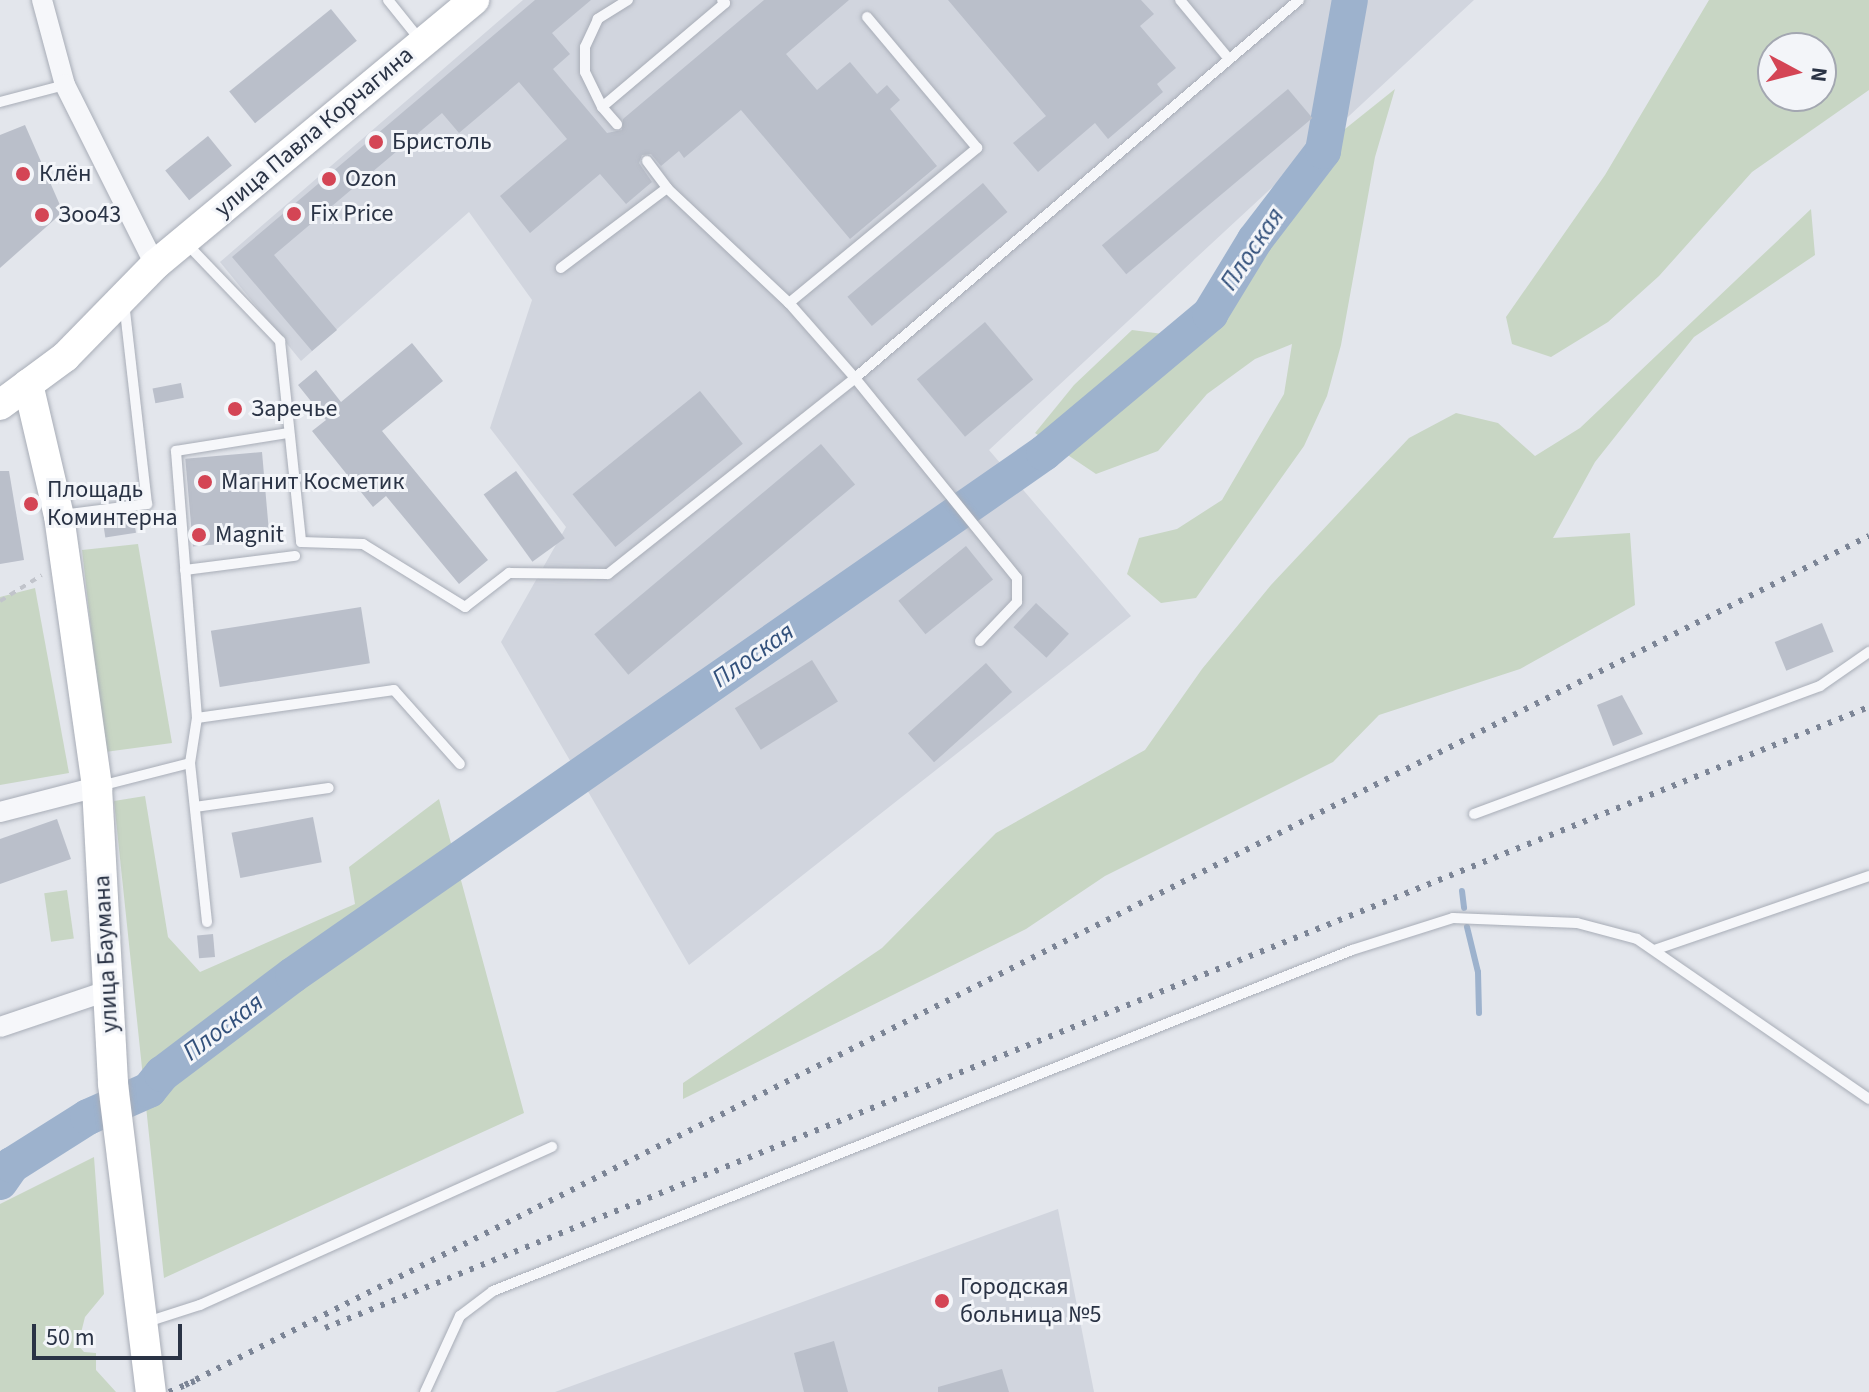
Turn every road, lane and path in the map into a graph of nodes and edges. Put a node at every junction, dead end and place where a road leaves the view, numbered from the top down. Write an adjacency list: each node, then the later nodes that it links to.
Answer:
1 (42, 0): 11 (street)
2 (388, 0): 9 (lane)
3 (474, 0): 9 (main road, улица Павла Корчагина)
4 (628, 0): 13 (lane)
5 (722, 0): 13 (lane)
6 (1180, 0): 10 (lane)
7 (1299, 0): 10 (lane)
8 (867, 17): 21 (lane)
9 (423, 43): 17 (main road, улица Павла Корчагина)
10 (1229, 59): 22 (lane)
11 (65, 85): 12 (lane); 18 (street)
12 (0, 102)
13 (602, 107): 14 (lane)
14 (617, 124)
15 (647, 161): 16 (lane)
16 (667, 188): 19 (lane); 21 (lane)
17 (184, 240): 18 (main road, улица Павла Корчагина); 25 (lane)
18 (155, 265): 20 (main road, улица Павла Корчагина)
19 (561, 268)
20 (123, 297): 23 (main road, улица Павла Корчагина); 26 (lane)
21 (789, 303): 22 (lane)
22 (855, 378): 25 (lane); 31 (lane)
23 (28, 384): 24 (main road); 26 (main road)
24 (0, 405)
25 (289, 433): 29 (lane)
26 (59, 516): 28 (main road, улица Баумана)
27 (295, 556): 29 (lane)
28 (66, 560): 30 (path); 36 (main road, улица Баумана)
29 (185, 570): 33 (lane)
30 (0, 601)
31 (980, 641)
32 (1869, 652): 40 (lane)
33 (197, 718): 34 (lane); 35 (lane)
34 (190, 763): 36 (lane); 38 (lane)
35 (460, 764)
36 (97, 787): 39 (street); 44 (main road, улица Баумана)
37 (329, 788): 38 (lane)
38 (195, 807): 42 (lane)
39 (0, 812)
40 (1474, 814)
41 (1869, 876): 43 (lane)
42 (207, 922)
43 (1657, 949): 46 (lane); 50 (lane)
44 (107, 991): 45 (street); 48 (main road, улица Баумана)
45 (0, 1027)
46 (1869, 1099)
47 (552, 1147): 48 (lane)
48 (141, 1324): 49 (main road, улица Баумана)
49 (151, 1392)
50 (425, 1392)

